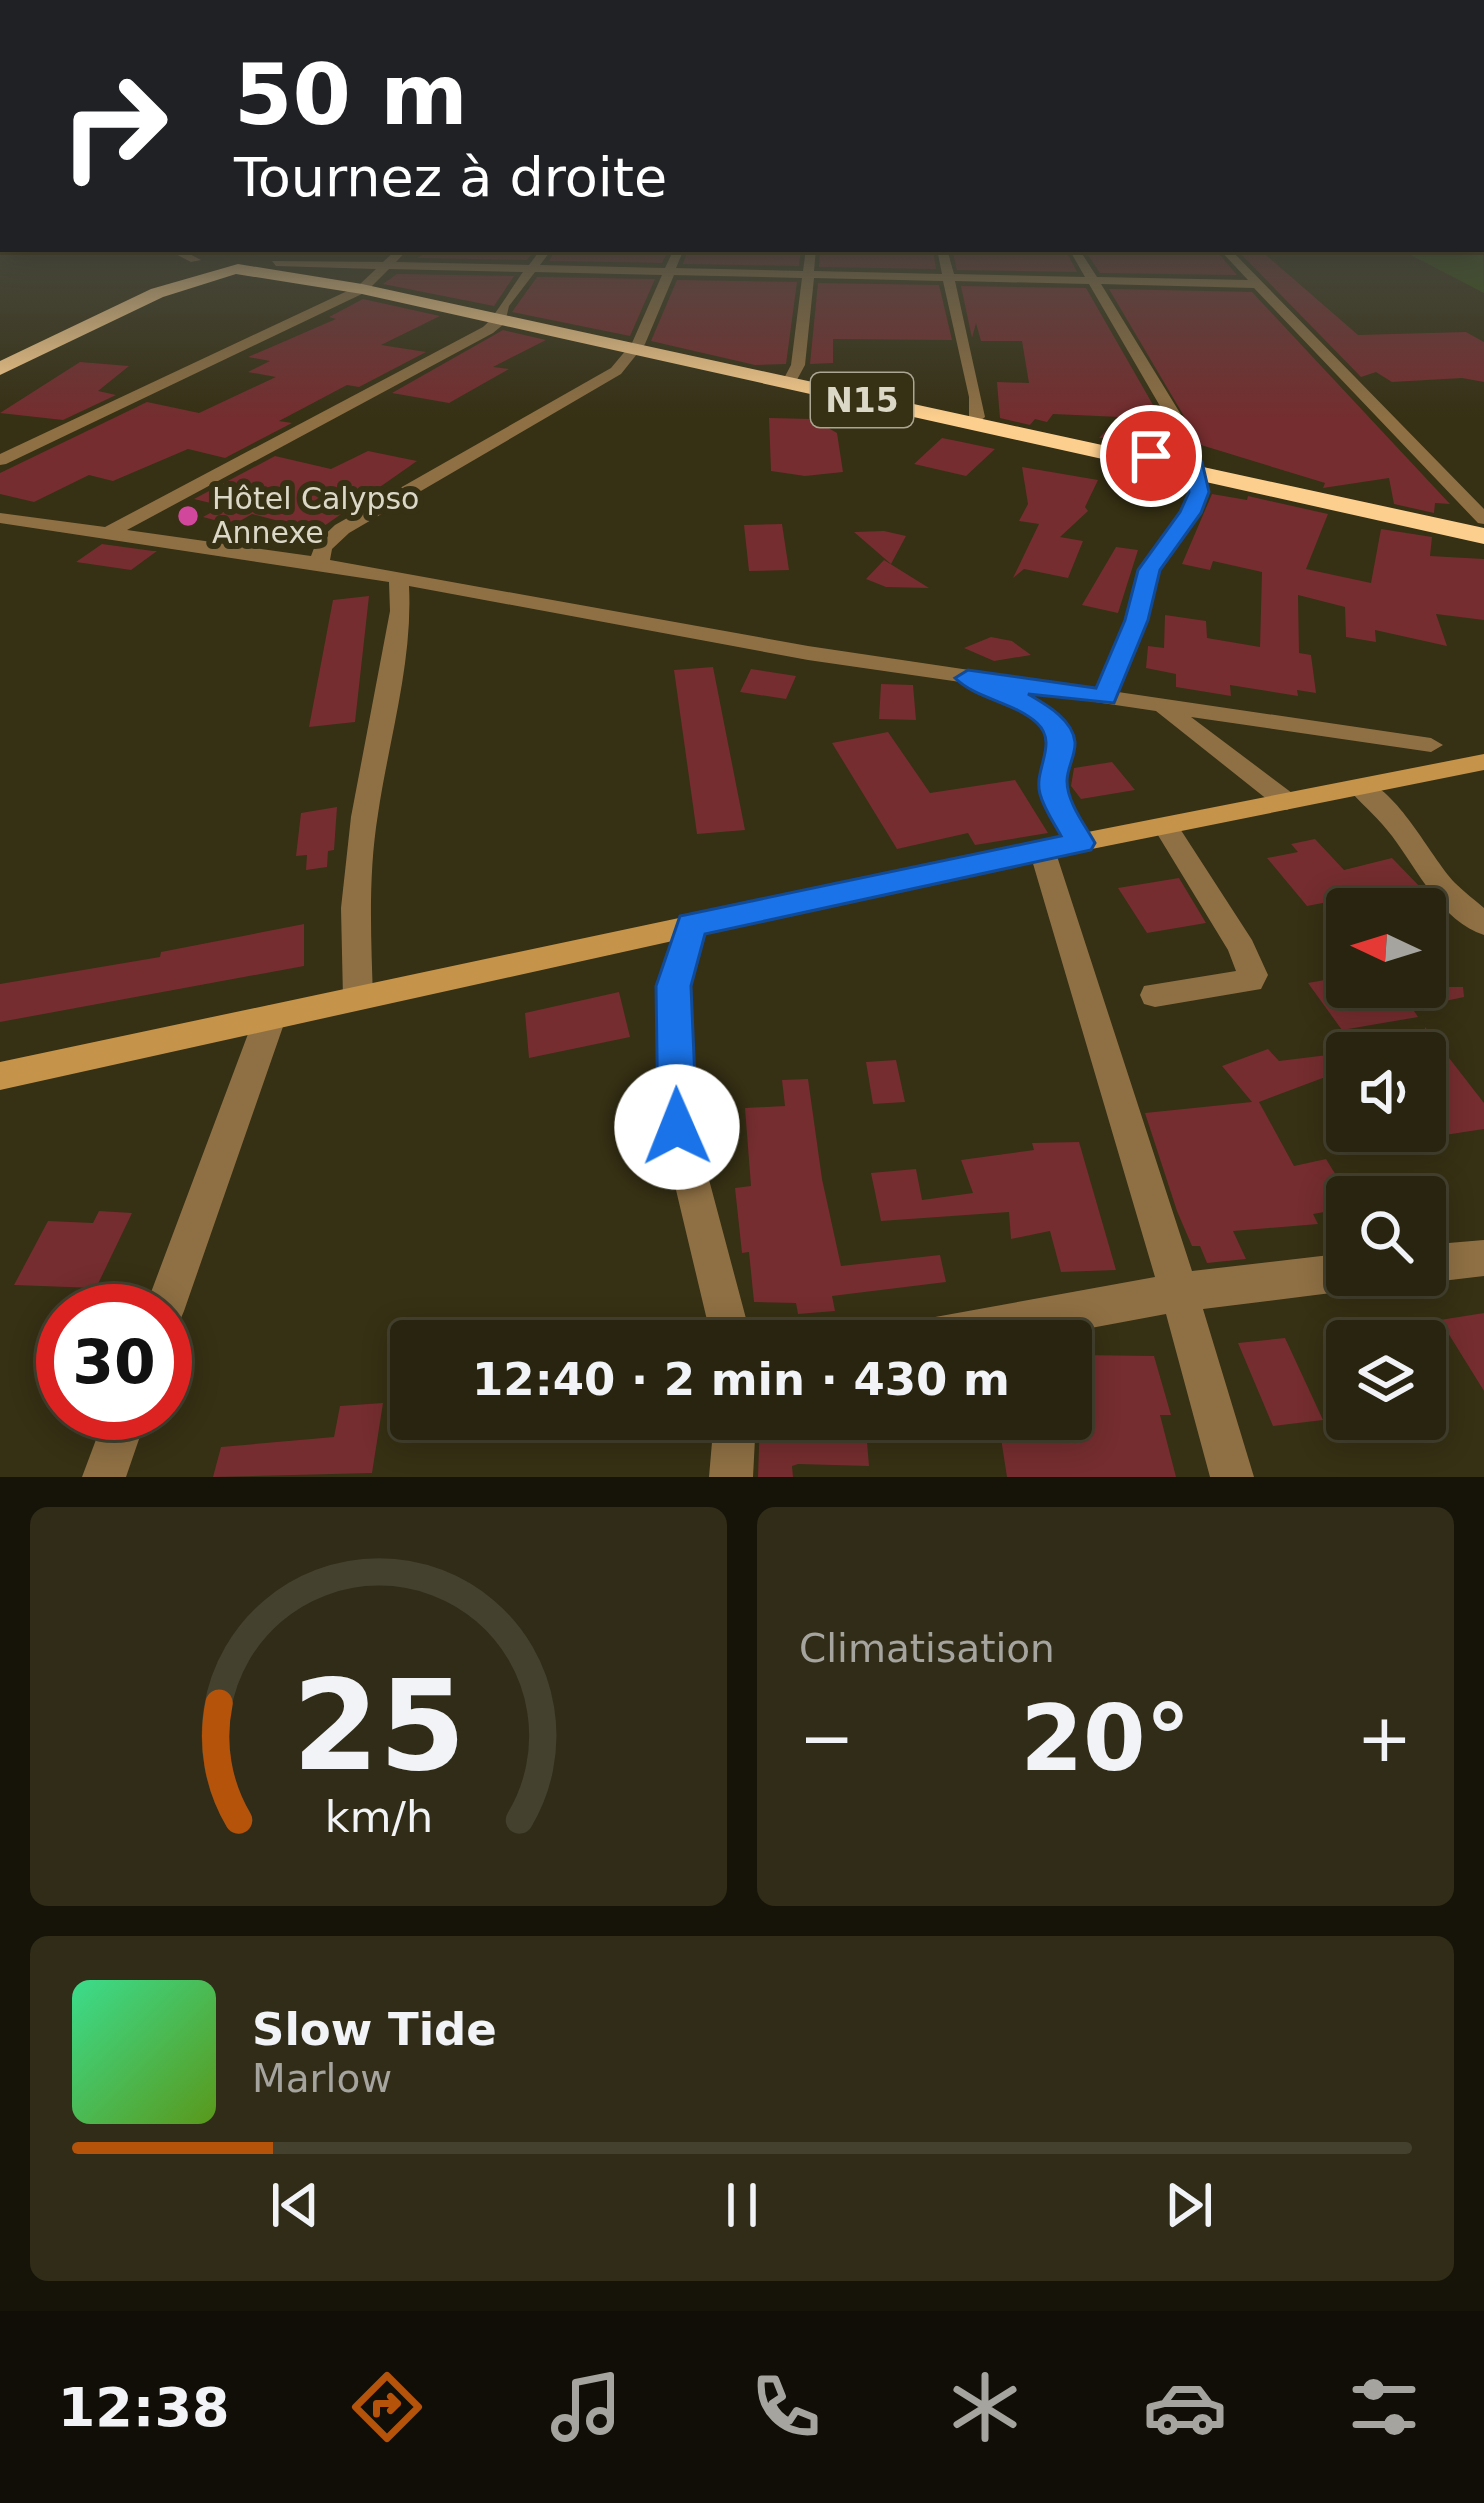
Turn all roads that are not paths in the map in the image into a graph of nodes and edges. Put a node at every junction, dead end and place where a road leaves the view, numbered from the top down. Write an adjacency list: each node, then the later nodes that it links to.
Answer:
1 (176, 282): 14 (highway)
2 (176, 282): 14 (highway)
3 (340, 282): 13 (highway, N15)
4 (349, 282): 13 (highway, N15)
5 (369, 282): 13 (street)
6 (524, 282): 15 (street)
7 (665, 282): 16 (street)
8 (807, 282): 18 (street)
9 (950, 282): 19 (street)
10 (1094, 282): 21 (street)
11 (1143, 282): 12 (street)
12 (1256, 284): 23 (street)
13 (364, 287): 15 (highway, N15); 20 (street)
14 (157, 293): 17 (highway)
15 (500, 317): 16 (highway, N15); 24 (street)
16 (637, 347): 18 (highway, N15); 26 (street)
17 (0, 369)
18 (790, 381): 19 (highway, N15)
19 (974, 420): 21 (highway, N15)
20 (0, 460)
21 (1196, 470): 23 (highway, N15); 25 (highway, N15); 29 (street)
22 (0, 518): 24 (street)
23 (1484, 523)
24 (108, 533): 26 (street)
25 (1484, 536)
26 (319, 564): 27 (street)
27 (400, 579): 28 (street); 41 (street)
28 (968, 678): 29 (street); 36 (street)
29 (1105, 697): 30 (street)
30 (1163, 706): 31 (street); 34 (street)
31 (1431, 745)
32 (1484, 762): 33 (main road)
33 (1361, 787): 34 (main road); 39 (street)
34 (1287, 802): 35 (main road)
35 (1166, 827): 36 (main road); 40 (street)
36 (1080, 843): 37 (main road)
37 (1042, 850): 38 (main road); 48 (street)
38 (692, 924): 41 (main road); 49 (street)
39 (1481, 924)
40 (1154, 995)
41 (358, 998): 42 (main road)
42 (270, 1018): 43 (main road); 47 (street)
43 (0, 1076)
44 (1484, 1258): 45 (street)
45 (1446, 1262)
46 (1326, 1275): 48 (street)
47 (174, 1284)
48 (1181, 1292): 50 (street); 55 (street)
49 (727, 1320)
50 (1028, 1320)
51 (117, 1440): 53 (street)
52 (734, 1440): 54 (street)
53 (104, 1477)
54 (731, 1477)
55 (1232, 1477)

